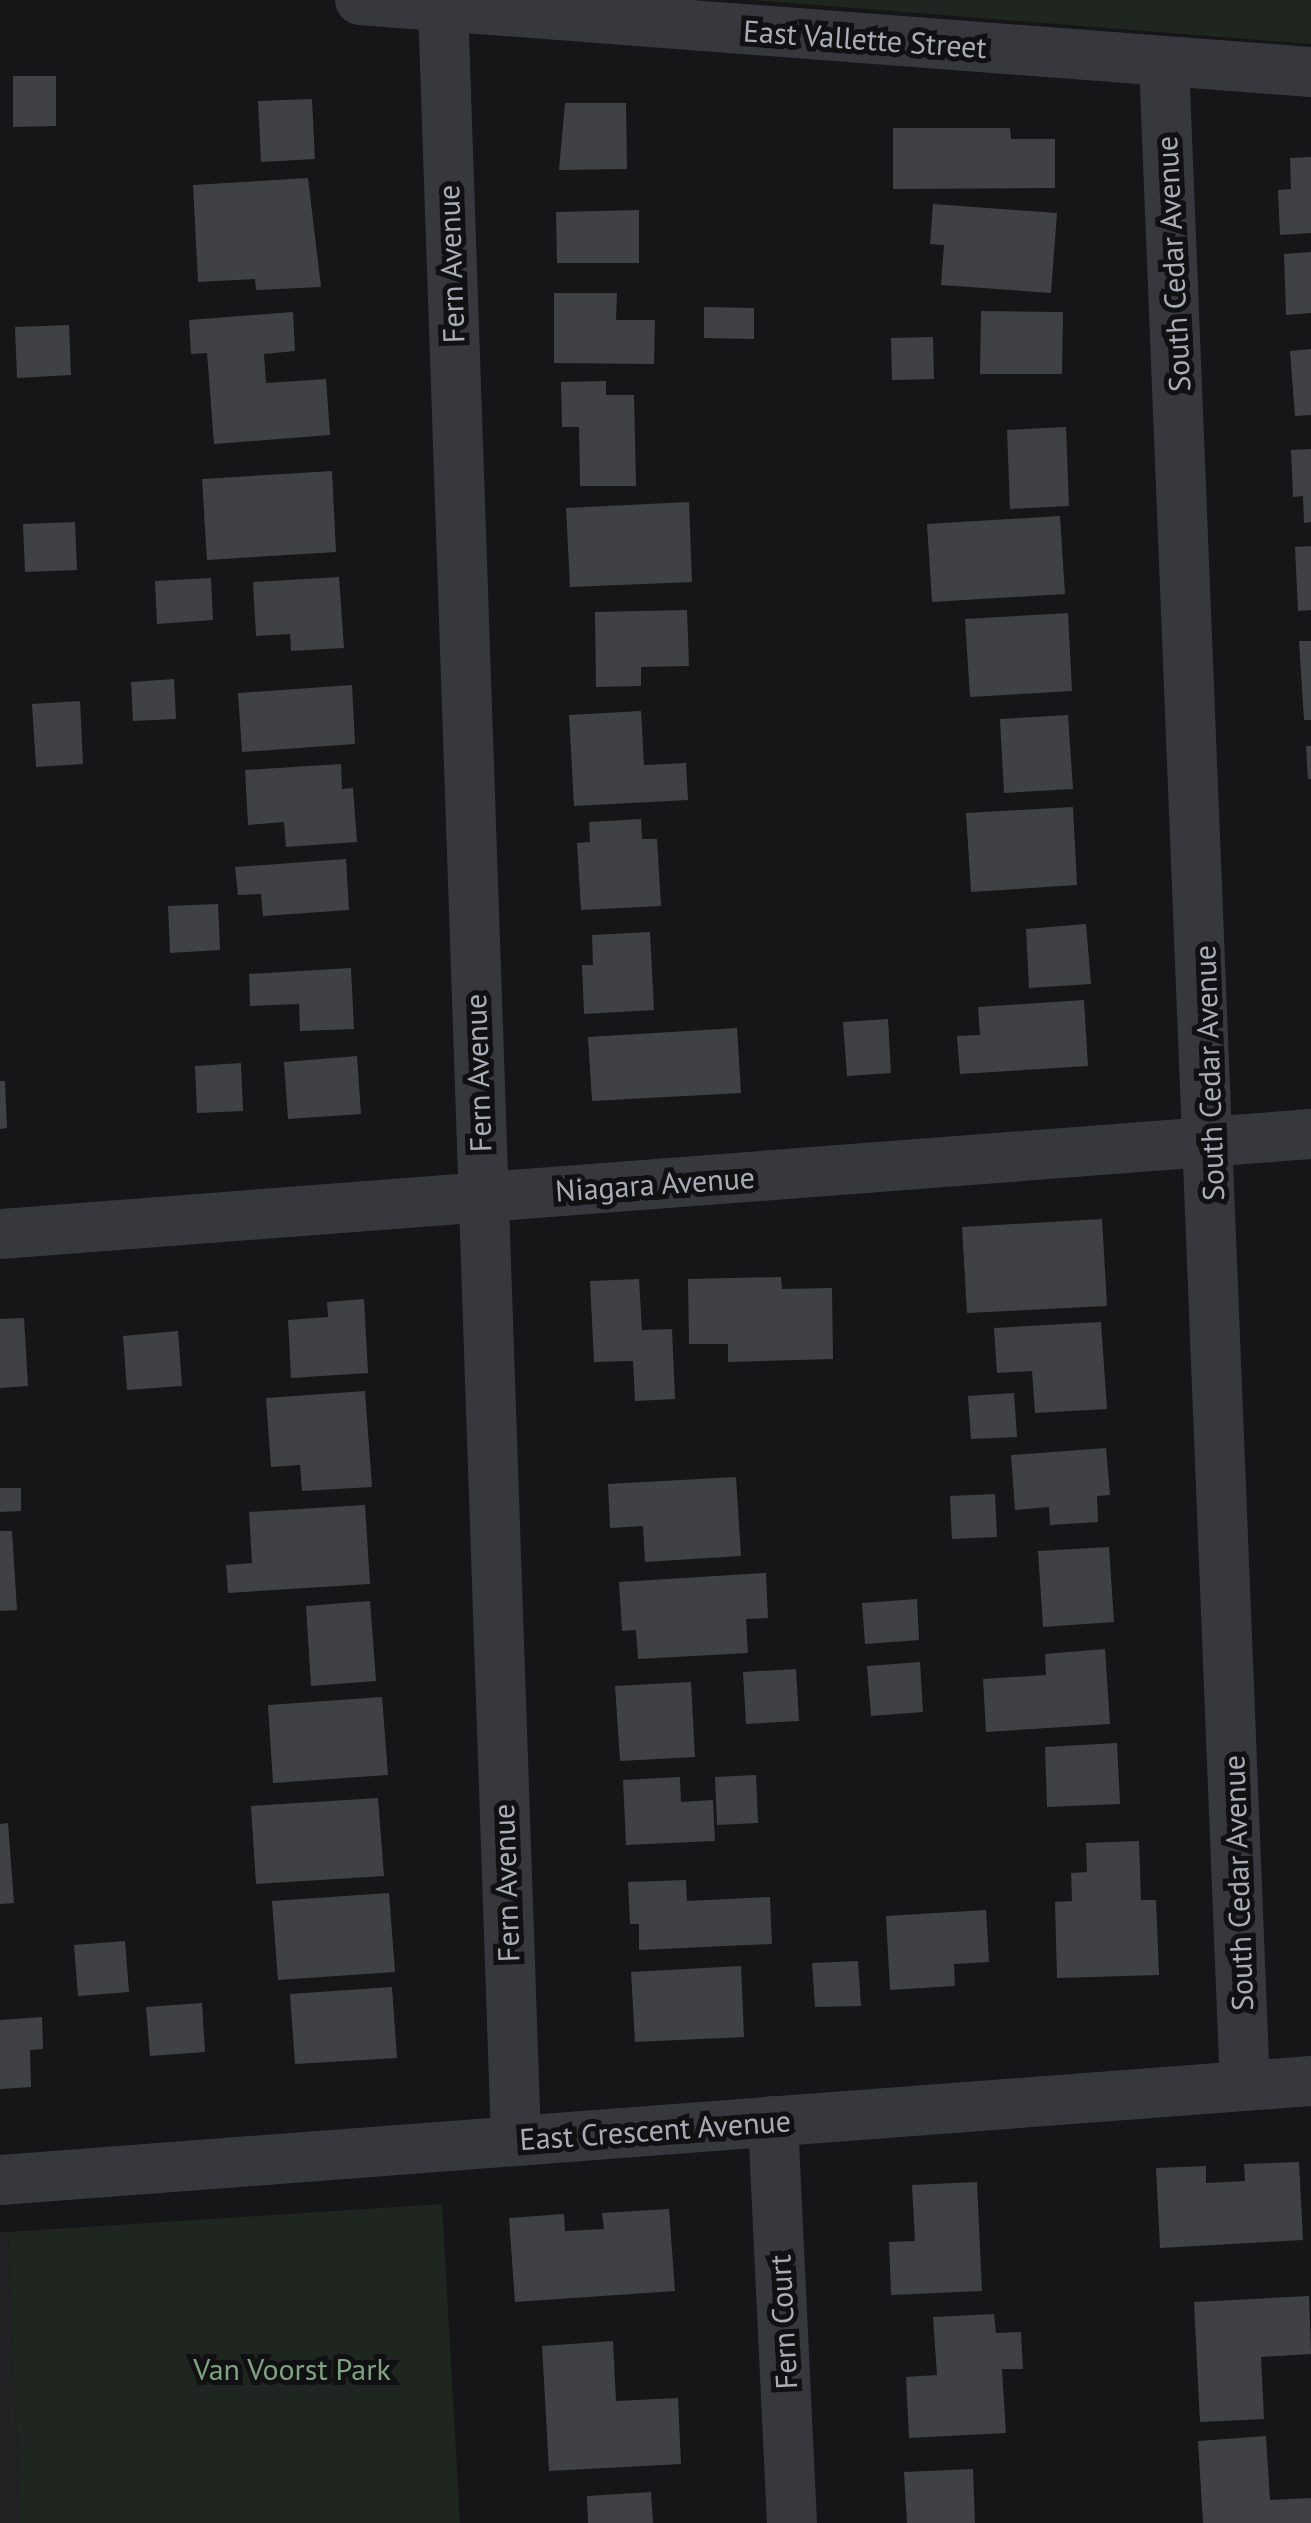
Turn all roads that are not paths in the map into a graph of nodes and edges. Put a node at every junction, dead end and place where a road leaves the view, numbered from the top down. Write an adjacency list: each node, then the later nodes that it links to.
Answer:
1 (360, 0): 2 (street, East Vallette Street)
2 (442, 6): 3 (street, East Vallette Street); 7 (street, Fern Avenue)
3 (1164, 62): 4 (street, East Vallette Street); 6 (street, South Cedar Avenue)
4 (1311, 72)
5 (1311, 1134): 6 (street, Niagara Avenue)
6 (1212, 1142): 7 (street, Niagara Avenue); 10 (street, South Cedar Avenue)
7 (482, 1197): 8 (street, Niagara Avenue); 12 (street, Fern Avenue)
8 (0, 1234)
9 (1311, 2080): 10 (street, East Crescent Avenue)
10 (1245, 2086): 11 (street, East Crescent Avenue)
11 (773, 2121): 12 (street, East Crescent Avenue); 14 (street, Fern Court)
12 (516, 2141): 13 (street, East Crescent Avenue)
13 (0, 2180)
14 (792, 2523)

